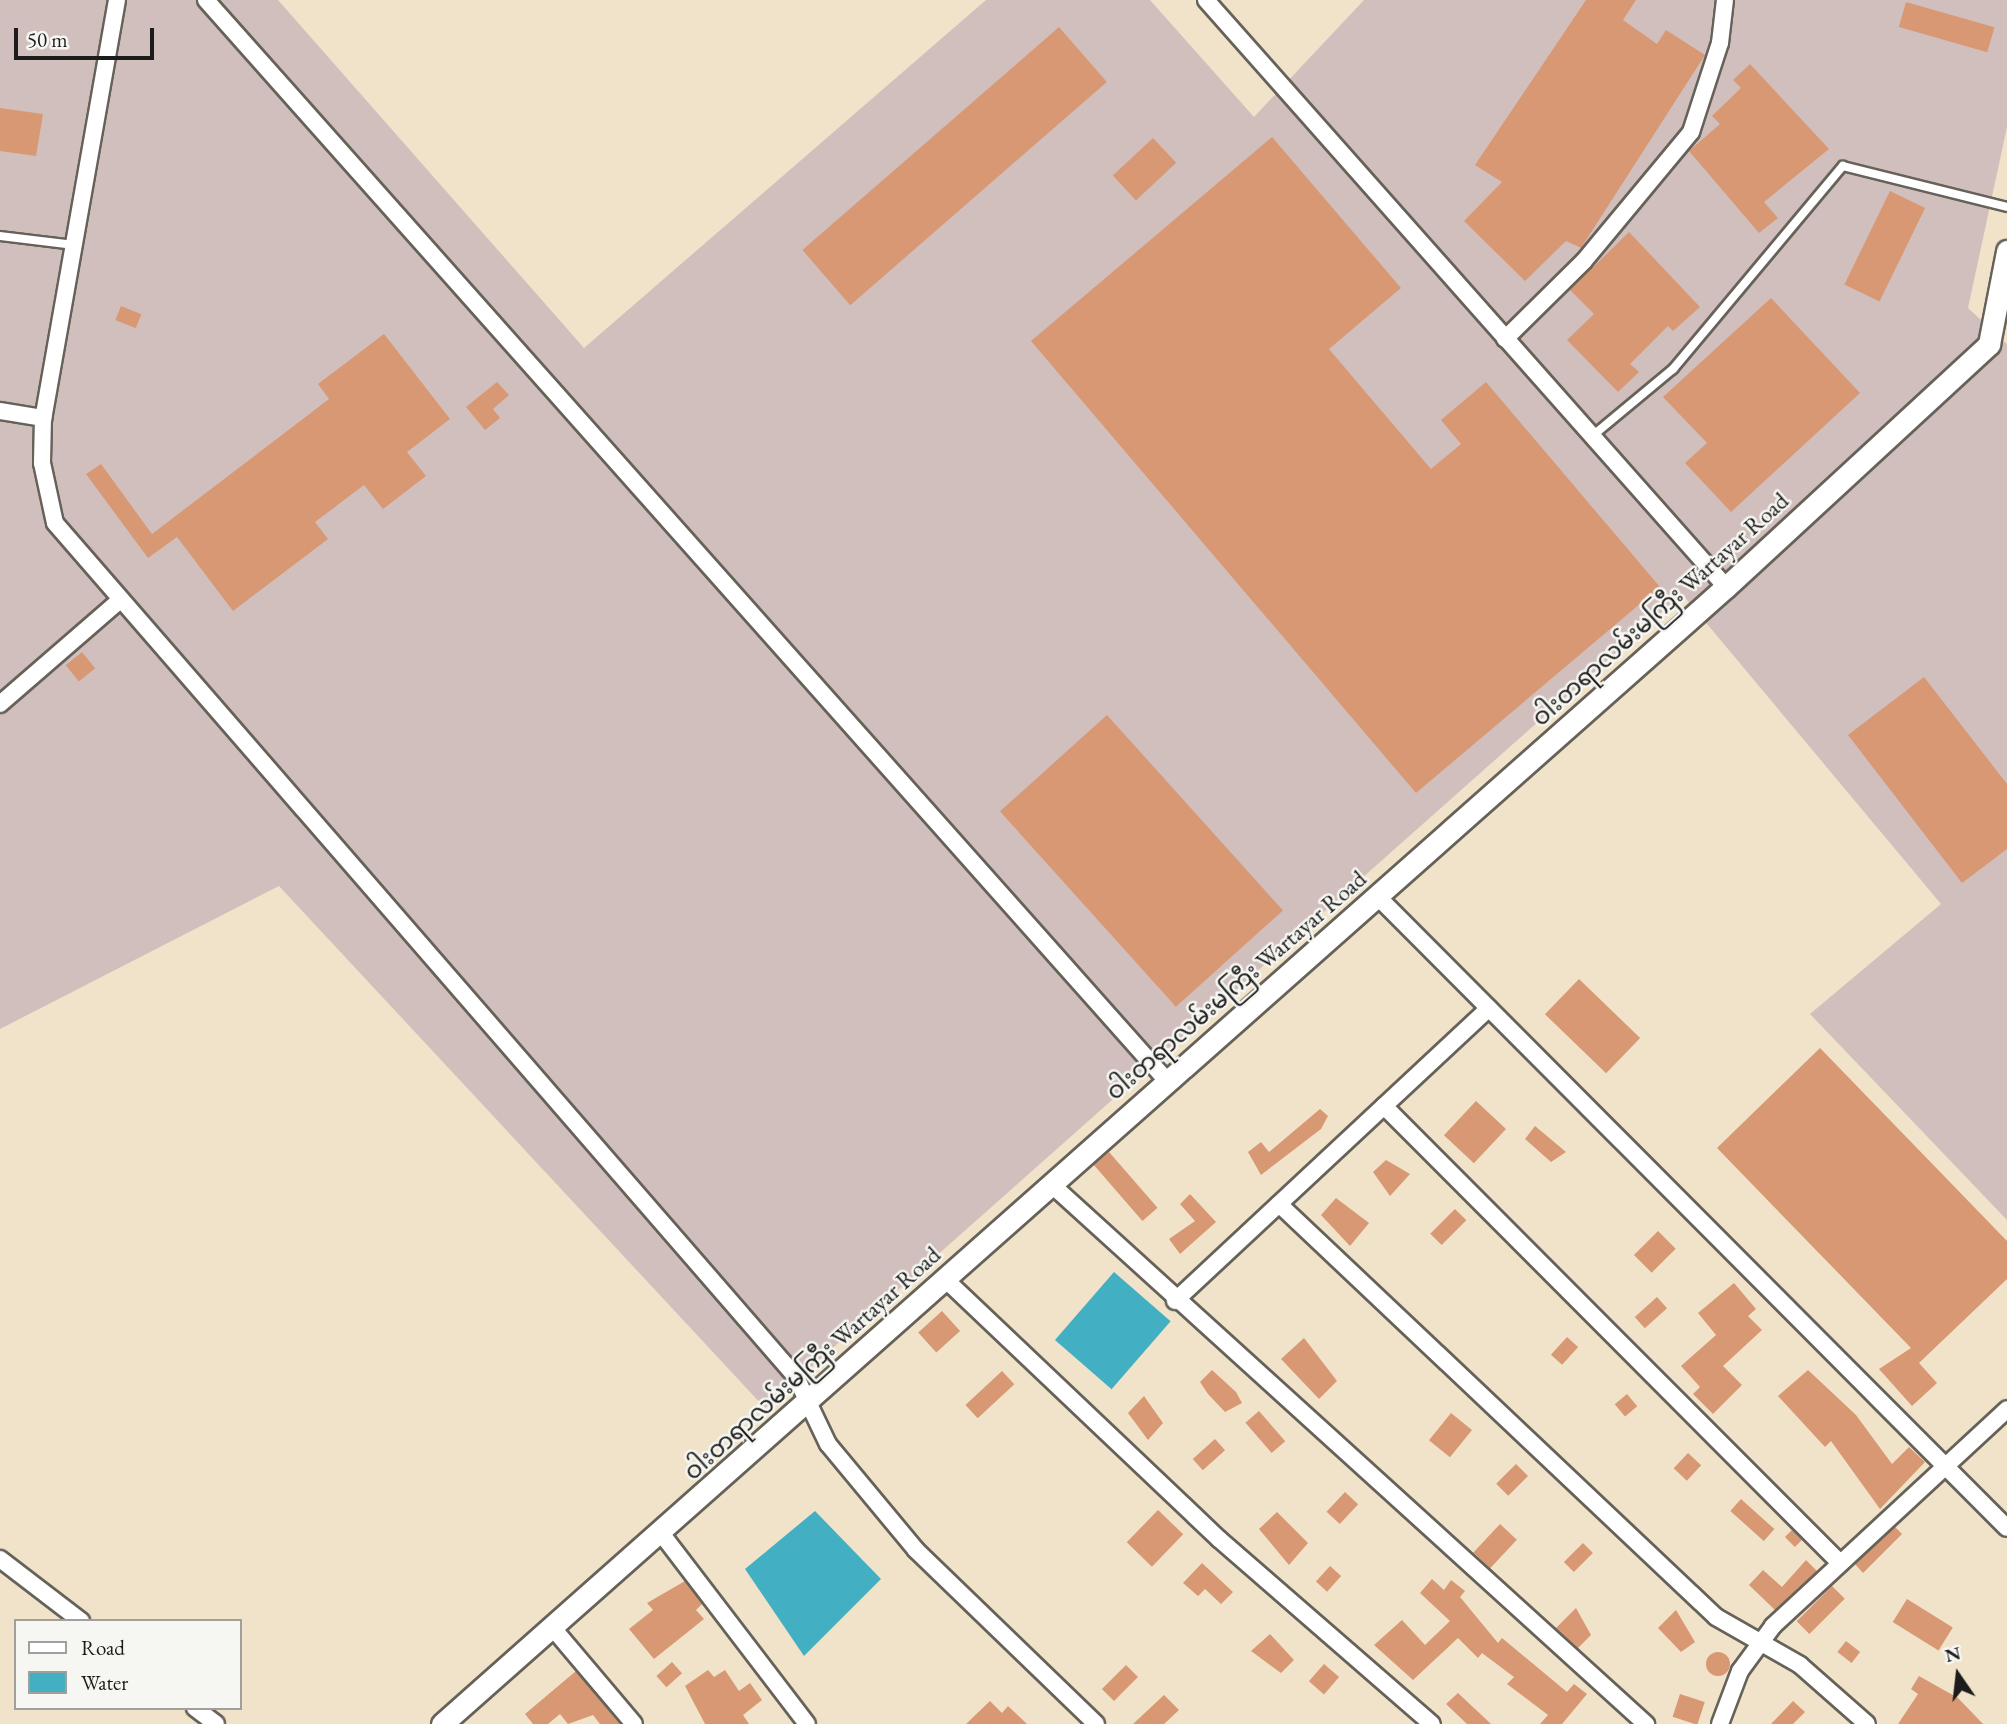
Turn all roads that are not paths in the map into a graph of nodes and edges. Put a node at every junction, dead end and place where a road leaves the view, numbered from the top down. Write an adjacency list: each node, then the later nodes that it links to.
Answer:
1 (117, 0): 7 (street)
2 (206, 0): 18 (street)
3 (1206, 0): 9 (street)
4 (1725, 0): 9 (street)
5 (2007, 207): 12 (lane)
6 (0, 236): 7 (lane)
7 (74, 245): 11 (street)
8 (2007, 251): 13 (street, ဝါးတရာလမ်းမကြီး Wartayar Road)
9 (1505, 339): 12 (street)
10 (0, 411): 11 (street)
11 (43, 418): 14 (street)
12 (1591, 437): 13 (street)
13 (1726, 587): 16 (street, ဝါးတရာလမ်းမကြီး Wartayar Road)
14 (119, 601): 15 (street); 24 (street)
15 (0, 704)
16 (1377, 896): 17 (street); 18 (street, ဝါးတရာလမ်းမကြီး Wartayar Road)
17 (1489, 1009): 19 (street); 26 (street)
18 (1167, 1081): 20 (street, ဝါးတရာလမ်းမကြီး Wartayar Road)
19 (1384, 1106): 21 (street); 30 (street)
20 (1051, 1184): 22 (street, ဝါးတရာလမ်းမကြီး Wartayar Road); 23 (street)
21 (1279, 1204): 23 (street); 33 (street)
22 (945, 1279): 24 (street, ဝါးတရာလမ်းမကြီး Wartayar Road); 40 (street)
23 (1175, 1301): 41 (street)
24 (806, 1402): 28 (street, ဝါးတရာလမ်းမကြီး Wartayar Road); 39 (street)
25 (2007, 1409): 26 (street)
26 (1944, 1465): 27 (street); 30 (street)
27 (2007, 1528)
28 (661, 1533): 32 (street, ဝါးတရာလမ်းမကြီး Wartayar Road); 38 (street)
29 (0, 1559): 31 (street)
30 (1840, 1563): 33 (street)
31 (78, 1619)
32 (552, 1627): 36 (street, ဝါးတရာလမ်းမကြီး Wartayar Road); 37 (street)
33 (1759, 1642): 42 (street); 43 (street)
34 (198, 1710): 35 (street)
35 (216, 1724)
36 (442, 1724)
37 (634, 1724)
38 (807, 1724)
39 (1096, 1724)
40 (1432, 1724)
41 (1646, 1724)
42 (1720, 1724)
43 (1867, 1724)

